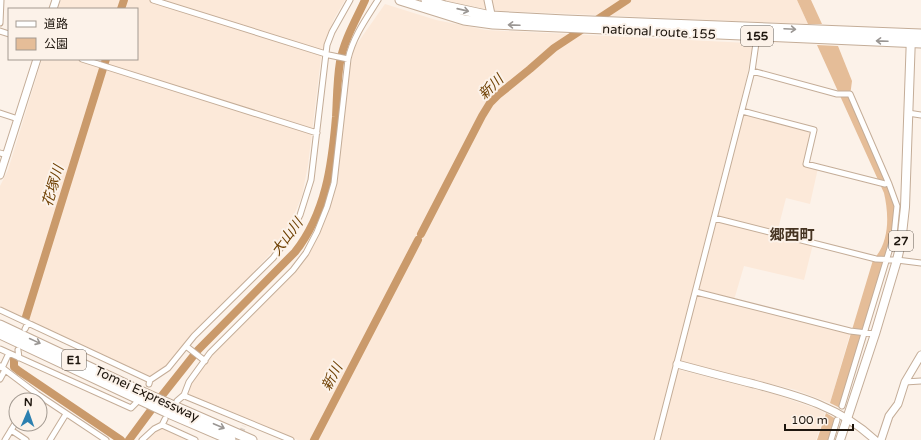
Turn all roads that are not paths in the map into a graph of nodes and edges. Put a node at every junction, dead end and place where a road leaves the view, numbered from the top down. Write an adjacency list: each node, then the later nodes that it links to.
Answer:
1 (1, 0): 8 (street)
2 (153, 0): 16 (street)
3 (350, 0): 16 (street)
4 (378, 0): 17 (street)
5 (400, 0): 9 (highway, national route 155 / 155)
6 (426, 0): 9 (highway, national route 155 / 155, one-way to 9)
7 (488, 0): 9 (street)
8 (0, 7): 10 (street)
9 (492, 20): 11 (highway, national route 155 / 155); 11 (highway, national route 155 / 155, one-way to 9)
10 (0, 23)
11 (591, 25): 13 (highway, national route 155 / 155); 14 (highway, national route 155 / 155, one-way to 14)
12 (921, 34): 14 (highway, national route 155 / 155)
13 (757, 36): 14 (highway, national route 155 / 155, one-way to 13); 20 (street)
14 (911, 38): 15 (highway, national route 155 / 155); 23 (main road, 27)
15 (921, 43)
16 (327, 54): 17 (street); 26 (street)
17 (346, 59): 48 (street)
18 (37, 60): 25 (street)
19 (85, 60): 26 (street)
20 (752, 71): 21 (street); 31 (street)
21 (742, 111): 29 (street); 30 (street)
22 (0, 113): 25 (street)
23 (908, 113): 24 (street); 32 (main road, 27)
24 (921, 115)
25 (18, 119): 27 (street)
26 (317, 133): 42 (street)
27 (3, 154): 28 (street)
28 (0, 175)
29 (885, 184)
30 (714, 218): 31 (street); 34 (street)
31 (887, 259): 32 (street); 39 (street)
32 (897, 260): 33 (street); 41 (main road, 27)
33 (921, 263)
34 (696, 292): 39 (street); 49 (street)
35 (0, 310): 36 (street)
36 (28, 323): 38 (street); 42 (street)
37 (0, 325): 56 (highway, Tomei Expressway / E1, one-way to 56)
38 (25, 329)
39 (864, 332): 41 (street); 58 (street)
40 (0, 334): 56 (highway, Tomei Expressway / E1)
41 (875, 334): 61 (main road, 27)
42 (186, 346): 48 (street)
43 (0, 349): 45 (street)
44 (18, 350): 47 (street)
45 (9, 353): 47 (street); 50 (street)
46 (921, 355): 53 (street)
47 (19, 358): 56 (street)
48 (204, 360): 55 (street)
49 (677, 364): 61 (street); 73 (street)
50 (2, 368): 51 (street); 54 (street)
51 (0, 379)
52 (921, 381): 53 (street)
53 (905, 382): 77 (street)
54 (34, 392)
55 (184, 395): 59 (street); 72 (street)
56 (143, 400): 59 (highway, Tomei Expressway / E1)
57 (48, 402): 60 (street)
58 (842, 406)
59 (170, 409): 63 (street); 70 (highway, Tomei Expressway / E1); 71 (highway, Tomei Expressway / E1, one-way to 71)
60 (66, 414): 66 (street); 67 (street)
61 (847, 418): 75 (main road, 27); 76 (street)
62 (837, 420): 74 (street)
63 (162, 425): 68 (street); 69 (street)
64 (14, 432): 65 (street)
65 (26, 440)
66 (50, 440)
67 (106, 440)
68 (142, 440)
69 (195, 440)
70 (231, 440)
71 (252, 440)
72 (290, 440)
73 (657, 440)
74 (831, 440)
75 (840, 440)
76 (875, 440)
77 (881, 440)

